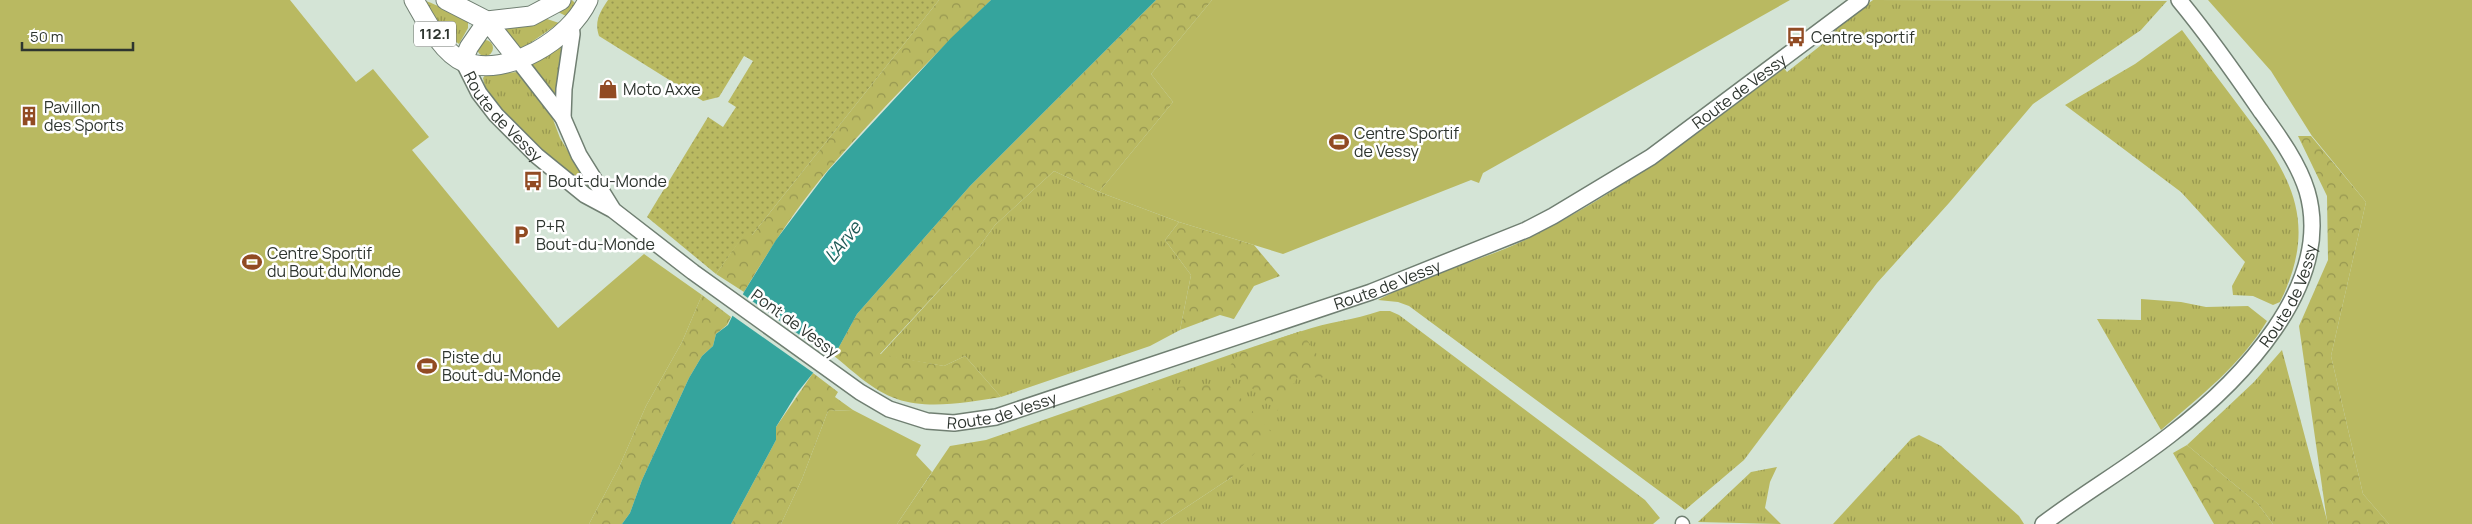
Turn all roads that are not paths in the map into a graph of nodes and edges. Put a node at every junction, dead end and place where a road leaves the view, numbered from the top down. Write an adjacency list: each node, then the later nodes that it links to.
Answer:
1 (414, 0): 10 (main road, Route de Vessy / 112.1)
2 (446, 0): 7 (main road, 112.1)
3 (561, 0): 7 (main road)
4 (588, 0): 8 (main road, 112.1)
5 (1861, 0): 14 (street, Route de Vessy)
6 (2179, 0): 15 (street, Route de Vessy)
7 (487, 21): 9 (main road); 10 (main road)
8 (571, 24): 9 (main road, 112.1); 11 (street, Route de Vessy)
9 (518, 60): 10 (main road, 112.1); 11 (street, Route de Vessy)
10 (463, 61): 12 (street, Route de Vessy)
11 (563, 118): 12 (street, Route de Vessy)
12 (613, 210): 13 (street, Route de Vessy)
13 (709, 283): 14 (street, Pont de Vessy)
14 (860, 392)
15 (2042, 524)

